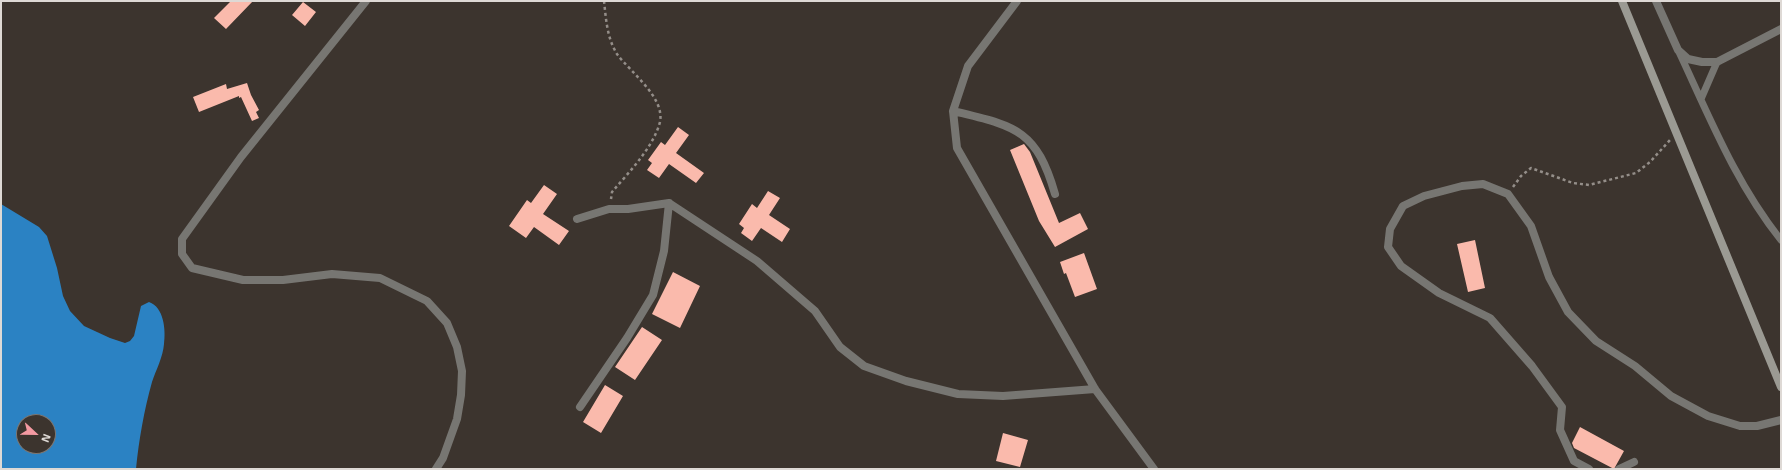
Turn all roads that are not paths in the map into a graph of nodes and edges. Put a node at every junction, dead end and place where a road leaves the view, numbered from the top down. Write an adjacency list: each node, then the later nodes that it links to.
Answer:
1 (366, 1): 21 (street)
2 (1017, 1): 11 (street)
3 (1622, 1): 6 (street)
4 (1628, 1): 6 (street)
5 (1656, 1): 8 (street)
6 (1625, 10): 16 (street)
7 (1781, 29): 9 (street)
8 (1678, 50): 9 (street); 10 (lane)
9 (1717, 62): 10 (lane)
10 (1701, 99): 15 (lane)
11 (953, 111): 12 (street); 17 (street)
12 (1055, 194)
13 (669, 203): 14 (street); 17 (street); 18 (street)
14 (577, 219)
15 (1781, 240)
16 (1781, 387)
17 (1095, 390): 22 (street)
18 (580, 407)
19 (1781, 420): 23 (street)
20 (1634, 462): 24 (street)
21 (436, 469)
22 (1154, 469)
23 (1589, 469)
24 (1619, 469)

